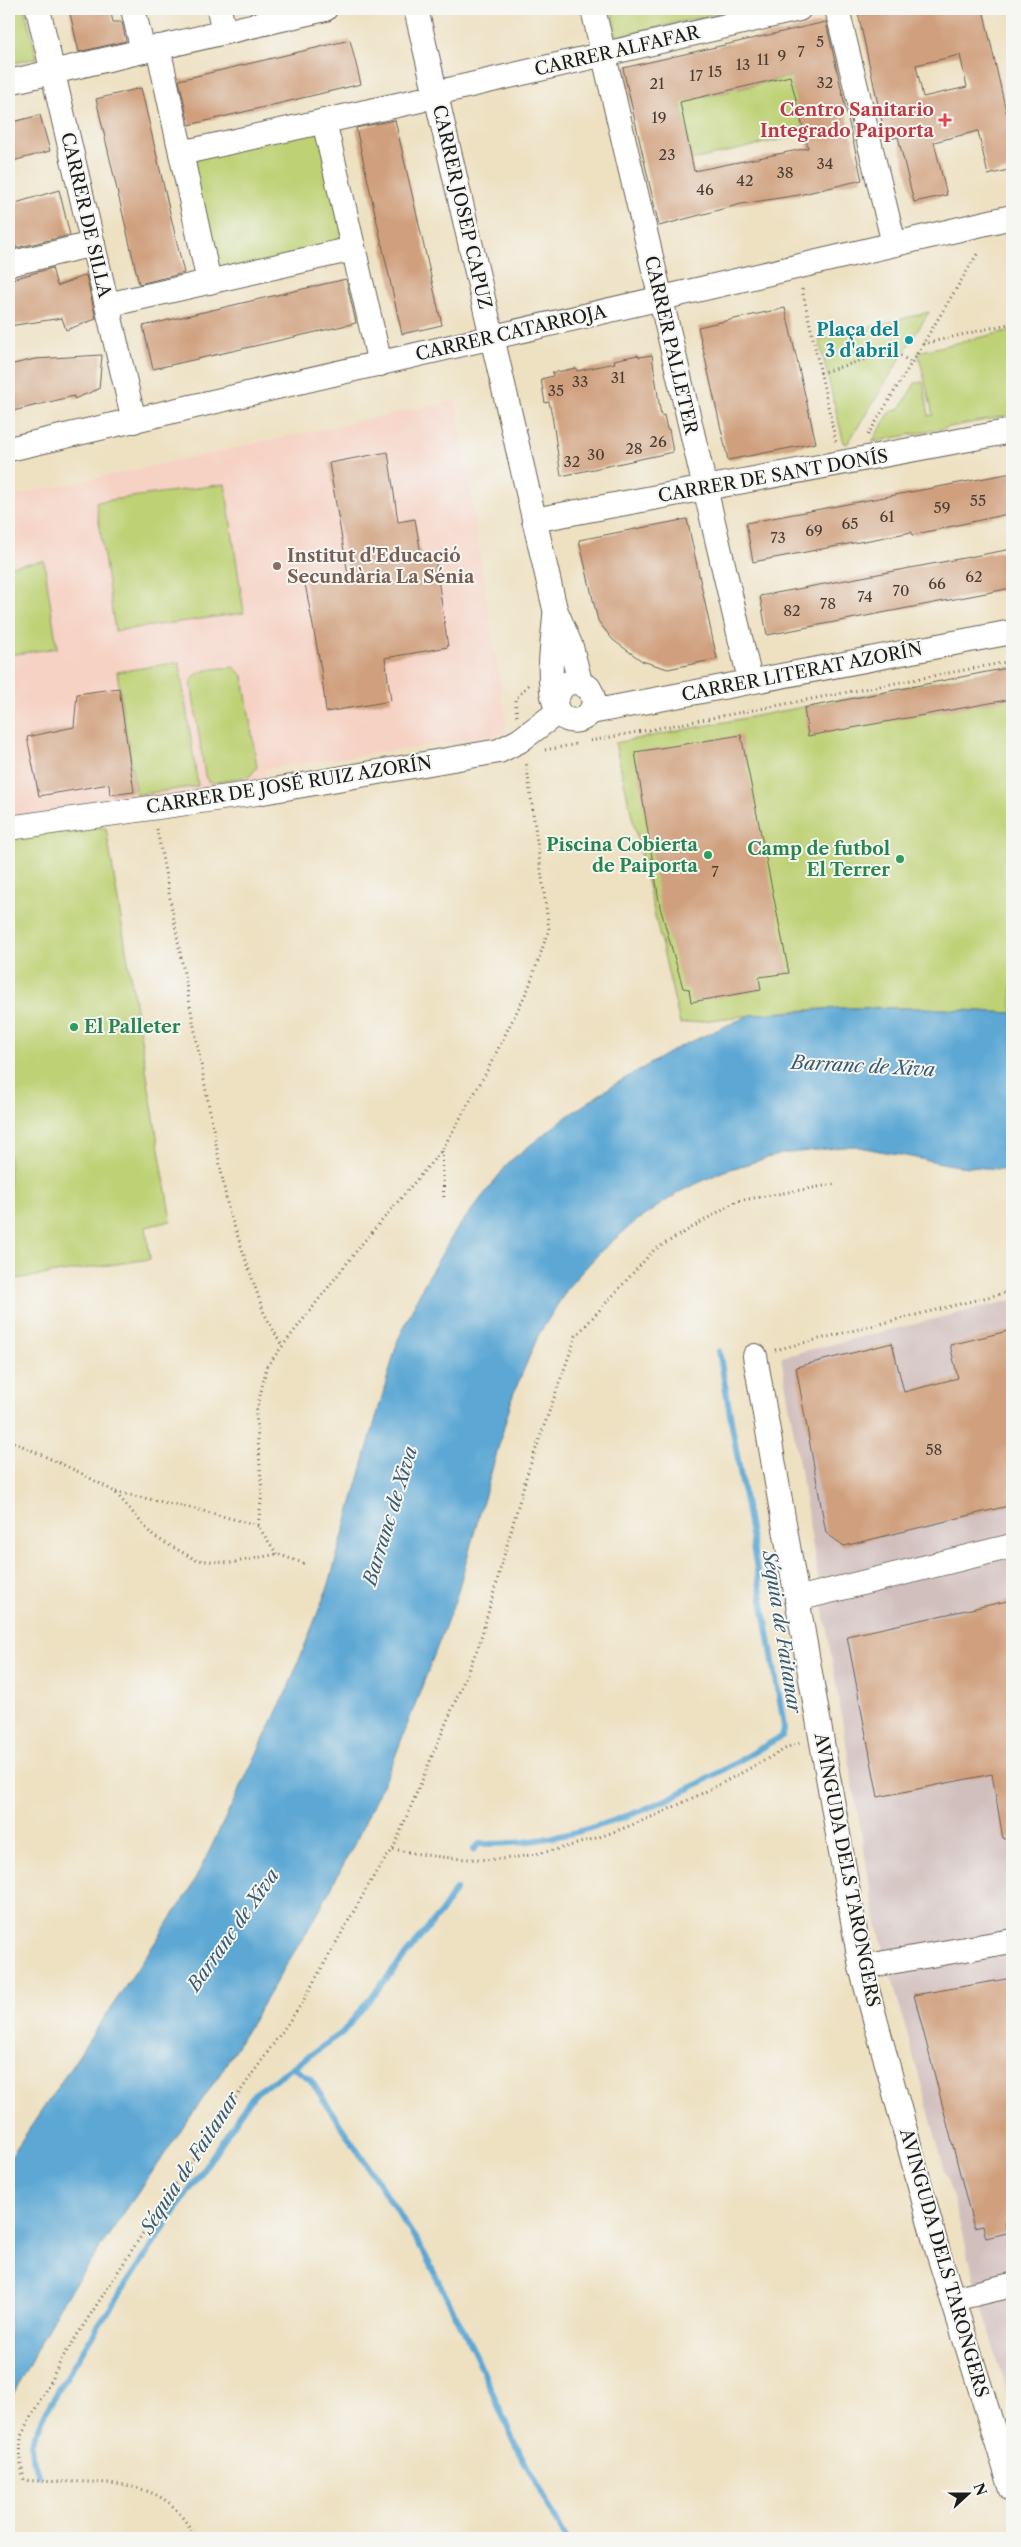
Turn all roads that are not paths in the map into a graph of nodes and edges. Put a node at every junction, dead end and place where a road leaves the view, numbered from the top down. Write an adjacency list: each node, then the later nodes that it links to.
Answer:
1 (38, 9): 12 (street, CARRER DE SILLA)
2 (133, 9): 10 (street)
3 (219, 9): 9 (street)
4 (416, 9): 14 (street, CARRER JOSEP CAPUZ)
5 (594, 9): 11 (street, CARRER PALLETER)
6 (799, 9): 11 (street, CARRER ALFAFAR)
7 (837, 9): 19 (street)
8 (318, 10): 9 (street)
9 (224, 32): 10 (street)
10 (150, 49): 12 (street); 16 (street)
11 (604, 54): 14 (street, CARRER ALFAFAR); 23 (street, CARRER PALLETER)
12 (53, 72): 13 (street); 18 (street, CARRER DE SILLA)
13 (9, 82)
14 (428, 96): 15 (street, CARRER ALFAFAR); 25 (street, CARRER JOSEP CAPUZ)
15 (324, 121): 16 (street, CARRER ALFAFAR); 20 (street)
16 (181, 153): 22 (street)
17 (1012, 217): 19 (street, CARRER CATARROJA)
18 (93, 244): 21 (street); 24 (street, CARRER DE SILLA)
19 (894, 244): 23 (street, CARRER CATARROJA)
20 (354, 249): 22 (street); 26 (street)
21 (9, 264)
22 (209, 282): 24 (street)
23 (660, 299): 25 (street, CARRER CATARROJA); 30 (street, CARRER PALLETER)
24 (107, 306): 27 (street, CARRER DE SILLA)
25 (492, 338): 26 (street, CARRER CATARROJA); 31 (street, CARRER JOSEP CAPUZ)
26 (380, 364): 27 (street, CARRER CATARROJA)
27 (134, 420): 29 (street, CARRER CATARROJA)
28 (1012, 431): 30 (street, CARRER DE SANT DONÍS)
29 (9, 450)
30 (704, 488): 31 (street, CARRER DE SANT DONÍS); 34 (street, CARRER PALLETER)
31 (534, 520): 32 (street, CARRER JOSEP CAPUZ)
32 (555, 609): 35 (street, CARRER JOSEP CAPUZ); 36 (street, CARRER JOSEP CAPUZ)
33 (1012, 632): 34 (street, CARRER LITERAT AZORÍN)
34 (750, 680): 37 (street, CARRER LITERAT AZORÍN)
35 (580, 682): 36 (street); 37 (street)
36 (556, 706): 37 (street); 38 (street, CARRER DE JOSÉ RUIZ AZORÍN)
37 (591, 712)
38 (9, 828)
39 (754, 1356): 41 (street, AVINGUDA DELS TARONGERS)
40 (1012, 1546): 41 (street)
41 (797, 1599): 43 (street, AVINGUDA DELS TARONGERS)
42 (1012, 1941): 43 (street)
43 (861, 1967): 45 (street, AVINGUDA DELS TARONGERS)
44 (1012, 2285): 45 (street)
45 (953, 2299): 46 (street, AVINGUDA DELS TARONGERS)
46 (1012, 2490)

